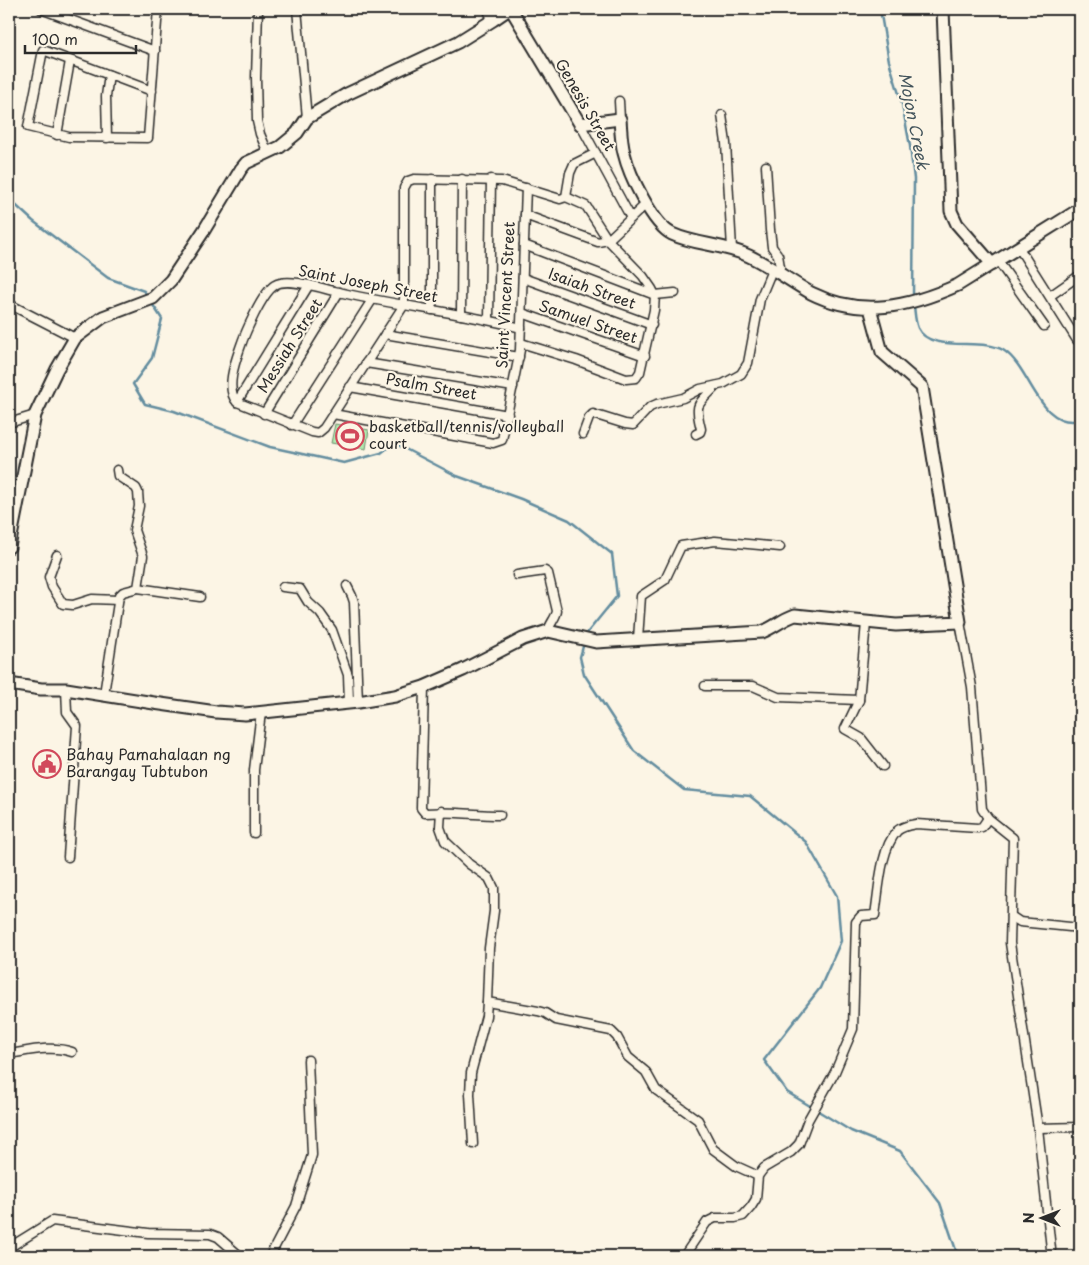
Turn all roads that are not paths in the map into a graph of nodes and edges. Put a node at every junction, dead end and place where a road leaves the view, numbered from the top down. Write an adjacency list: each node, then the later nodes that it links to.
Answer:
1 (156, 9): 9 (street)
2 (258, 9): 20 (street)
3 (297, 9): 15 (street)
4 (487, 9): 8 (street)
5 (510, 9): 8 (street); 17 (street, Genesis Street)
6 (943, 9): 36 (street)
7 (44, 10): 9 (street)
8 (493, 20): 15 (street)
9 (155, 51): 12 (street)
10 (70, 60): 11 (street); 18 (street); 18 (street)
11 (109, 75): 12 (street); 19 (street)
12 (152, 91): 19 (street)
13 (619, 101): 16 (street)
14 (722, 114): 35 (street)
15 (307, 118): 20 (street)
16 (620, 119): 17 (street); 28 (street)
17 (580, 124): 21 (street, Genesis Street)
18 (57, 135): 19 (street)
19 (107, 138)
20 (268, 153): 57 (street)
21 (596, 153): 27 (street); 31 (street, Genesis Street)
22 (766, 166): 37 (street)
23 (432, 179): 24 (street); 47 (street); 49 (street)
24 (462, 179): 25 (street); 51 (street)
25 (491, 179): 26 (street); 52 (street)
26 (526, 188): 27 (street); 30 (street, Saint Vincent Street)
27 (566, 197): 32 (street)
28 (646, 204): 31 (street); 35 (street)
29 (1079, 213): 34 (street)
30 (525, 215): 32 (street); 33 (street, Saint Vincent Street)
31 (631, 218): 32 (street)
32 (608, 240): 43 (street)
33 (524, 245): 39 (street, Saint Vincent Street); 43 (street)
34 (1019, 248): 36 (street); 44 (street)
35 (732, 249): 37 (street)
36 (995, 262): 48 (street); 54 (street)
37 (776, 272): 48 (street); 63 (street)
38 (1080, 275): 44 (street)
39 (523, 278): 50 (street, Saint Vincent Street); 53 (street, Isaiah Street)
40 (309, 285): 41 (street, Saint Joseph Street); 66 (street); 66 (street, Saint Joseph Street)
41 (339, 292): 45 (street, Saint Joseph Street); 67 (street, Messiah Street)
42 (675, 294): 43 (street)
43 (654, 295): 53 (street)
44 (1050, 296): 58 (street)
45 (372, 300): 47 (street, Saint Joseph Street); 72 (street)
46 (9, 304): 57 (street)
47 (404, 305): 49 (street, Saint Joseph Street); 56 (street)
48 (870, 308): 85 (street)
49 (432, 310): 51 (street, Saint Joseph Street)
50 (522, 313): 55 (street, Saint Vincent Street); 60 (street, Samuel Street)
51 (461, 315): 52 (street, Saint Joseph Street)
52 (489, 320): 55 (street, Saint Joseph Street)
53 (652, 325): 60 (street)
54 (1044, 326)
55 (521, 328): 59 (street, Saint Vincent Street)
56 (385, 334): 61 (street); 62 (street)
57 (75, 338): 70 (street)
58 (1080, 342)
59 (521, 343): 60 (street); 61 (street, Saint Vincent Street)
60 (644, 356)
61 (519, 357): 65 (street, Saint Vincent Street)
62 (366, 363): 64 (street); 65 (street)
63 (716, 386): 73 (street); 74 (street)
64 (350, 387): 68 (street); 69 (street, Psalm Street)
65 (513, 387): 69 (street, Saint Vincent Street)
66 (237, 402): 67 (street)
67 (264, 414): 72 (street)
68 (333, 414): 69 (street, Saint Vincent Street); 72 (street)
69 (508, 414)
70 (35, 415): 71 (street); 76 (street)
71 (9, 423)
72 (292, 425)
73 (583, 434)
74 (696, 434)
75 (117, 470): 82 (street)
76 (9, 547)
77 (780, 547): 88 (street)
78 (57, 555): 84 (street)
79 (516, 575): 87 (street)
80 (346, 586): 95 (street)
81 (283, 587): 95 (street)
82 (138, 588): 83 (street); 84 (street)
83 (200, 597)
84 (118, 600): 93 (street)
85 (960, 622): 86 (street); 100 (street)
86 (866, 623): 88 (street); 94 (street)
87 (548, 631): 88 (street); 91 (street)
88 (638, 639)
89 (9, 684): 92 (street)
90 (705, 686): 94 (street)
91 (424, 687): 95 (street); 98 (street)
92 (66, 689): 93 (street); 102 (street)
93 (104, 694): 96 (street)
94 (859, 700): 97 (street)
95 (354, 702): 96 (street)
96 (261, 712): 101 (street)
97 (883, 766)
98 (441, 811): 99 (street); 105 (street)
99 (500, 814)
100 (988, 818): 103 (street); 112 (street)
101 (254, 833)
102 (68, 857)
103 (1011, 916): 104 (street); 110 (street)
104 (1080, 928)
105 (487, 1002): 111 (street); 112 (street)
106 (72, 1052): 107 (street)
107 (9, 1054)
108 (308, 1060): 117 (street)
109 (1080, 1127): 110 (street)
110 (1038, 1128): 114 (street)
111 (473, 1144)
112 (758, 1176): 118 (street)
113 (10, 1245): 115 (street); 116 (street)
114 (1051, 1249)
115 (13, 1256)
116 (240, 1256)
117 (270, 1256)
118 (684, 1256)

